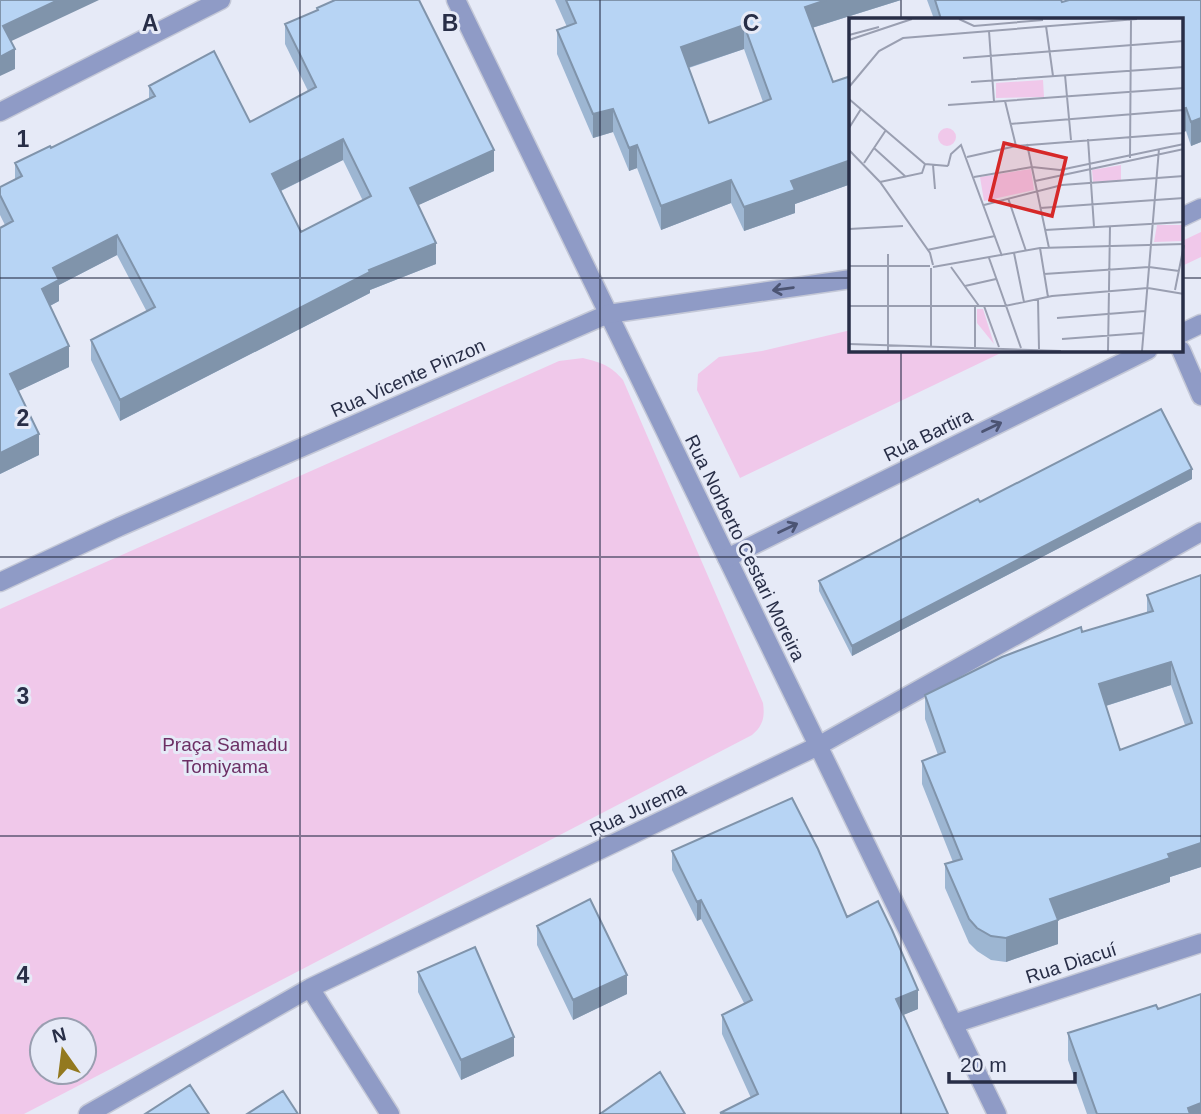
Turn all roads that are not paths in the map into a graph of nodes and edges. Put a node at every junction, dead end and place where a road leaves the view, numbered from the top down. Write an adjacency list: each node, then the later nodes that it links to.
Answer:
1 (219, 0): 3 (street)
2 (456, 0): 7 (street, Rua Norberto Cestari Moreira)
3 (0, 112)
4 (1201, 208): 5 (street)
5 (1184, 217)
6 (849, 279): 7 (street, Rua Vicente Pinzon, one-way to 7)
7 (608, 314): 14 (street, Rua Norberto Cestari Moreira); 15 (street, Rua Vicente Pinzon)
8 (1201, 324): 9 (street)
9 (1184, 332)
10 (1143, 352): 14 (street, Rua Bartira, one-way to 10)
11 (1182, 352): 12 (street)
12 (1201, 396)
13 (1201, 532): 16 (street, Rua Jurema)
14 (726, 558): 16 (street, Rua Norberto Cestari Moreira)
15 (0, 582)
16 (818, 746): 18 (street, Rua Jurema); 19 (street, Rua Norberto Cestari Moreira)
17 (1201, 943): 19 (street, Rua Diacuí)
18 (310, 988): 20 (street, Rua Jurema); 21 (street)
19 (953, 1024): 22 (street, Rua Norberto Cestari Moreira)
20 (88, 1114)
21 (390, 1114)
22 (997, 1114)

